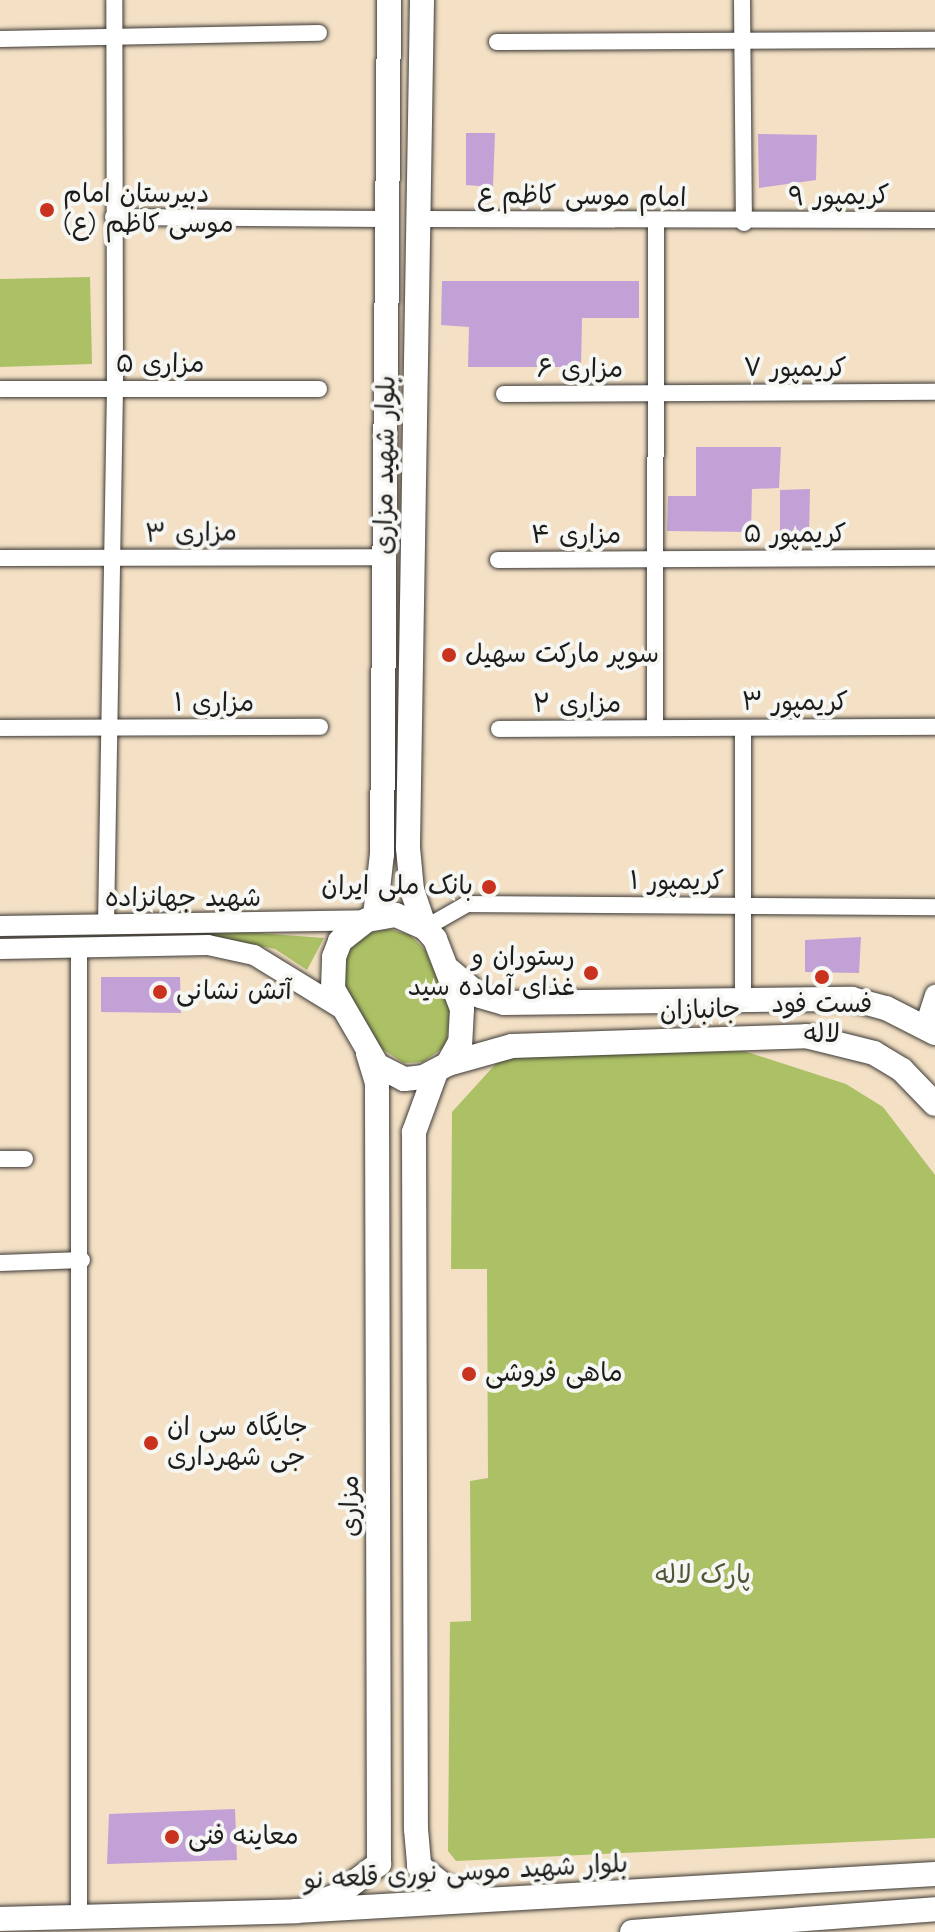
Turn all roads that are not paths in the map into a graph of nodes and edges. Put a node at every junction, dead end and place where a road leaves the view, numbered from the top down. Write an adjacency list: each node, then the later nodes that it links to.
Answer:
1 (114, 0): 7 (street)
2 (389, 0): 12 (main road, بلوار شهید مزاری)
3 (422, 0): 13 (main road, بلوار شهید مزاری)
4 (742, 0): 9 (street)
5 (319, 33): 7 (street)
6 (0, 39): 7 (street)
7 (114, 39): 11 (street)
8 (935, 40): 9 (street)
9 (742, 41): 10 (street); 16 (street)
10 (497, 42)
11 (113, 217): 12 (street); 18 (street)
12 (386, 219): 13 (main road); 23 (main road, بلوار شهید مزاری)
13 (419, 219): 15 (street, امام موسی کاظم ع); 41 (main road, بلوار شهید مزاری)
14 (935, 220): 16 (street, کریمپور ۹)
15 (656, 223): 16 (street, امام موسی کاظم ع); 22 (street)
16 (744, 223)
17 (0, 389): 18 (street, مزاری ۵)
18 (115, 389): 19 (street, مزاری ۵); 26 (street)
19 (319, 389)
20 (935, 392): 22 (street, کریمپور ۷)
21 (504, 394): 22 (street, مزاری ۶)
22 (656, 394): 27 (street)
23 (383, 557): 26 (street, مزاری ۳); 38 (main road, بلوار شهید مزاری)
24 (0, 558): 26 (street, مزاری ۳)
25 (935, 558): 27 (street, کریمپور ۵)
26 (113, 559): 32 (street)
27 (655, 559): 28 (street, مزاری ۴); 33 (street)
28 (498, 560)
29 (320, 727): 32 (street, مزاری ۱)
30 (935, 727): 34 (street, کریمپور ۳)
31 (0, 728): 32 (street, مزاری ۱)
32 (108, 728): 39 (street)
33 (655, 728): 34 (street, کریمپور ۳); 35 (street, مزاری ۲)
34 (743, 728): 36 (street)
35 (499, 729)
36 (743, 906): 37 (street, کریمپور ۱); 41 (street, کریمپور ۱); 47 (street)
37 (935, 907)
38 (371, 918): 39 (street, شهید جهانزاده); 41 (main road); 48 (main road)
39 (106, 925): 40 (street, شهید جهانزاده); 42 (street)
40 (0, 926)
41 (425, 928): 45 (main road)
42 (106, 948): 44 (street, شهید جهانزاده); 48 (street, شهید جهانزاده)
43 (0, 949): 44 (street, شهید جهانزاده)
44 (79, 949): 55 (street)
45 (449, 970): 47 (main road, جانبازان); 51 (main road)
46 (935, 995): 49 (street)
47 (743, 997): 49 (main road, جانبازان)
48 (339, 1007): 50 (main road)
49 (930, 1030)
50 (368, 1053): 51 (main road); 57 (main road, مزاری)
51 (442, 1068): 52 (main road, جانبازان); 58 (main road)
52 (935, 1104)
53 (0, 1159): 54 (street)
54 (25, 1159)
55 (82, 1260): 56 (street); 65 (street)
56 (0, 1263)
57 (379, 1864): 58 (main road); 63 (main road)
58 (419, 1866): 61 (main road)
59 (935, 1874): 60 (main road, بلوار شهید موسی نوری قلعه نو)
60 (870, 1877): 61 (main road, بلوار شهید موسی نوری قلعه نو); 64 (main road)
61 (489, 1899): 63 (main road, بلوار شهید موسی نوری قلعه نو)
62 (935, 1909): 64 (main road)
63 (296, 1911): 65 (main road, بلوار شهید موسی نوری قلعه نو)
64 (871, 1912): 67 (main road)
65 (79, 1918): 66 (main road, بلوار شهید موسی نوری قلعه نو)
66 (0, 1919)
67 (632, 1932)

